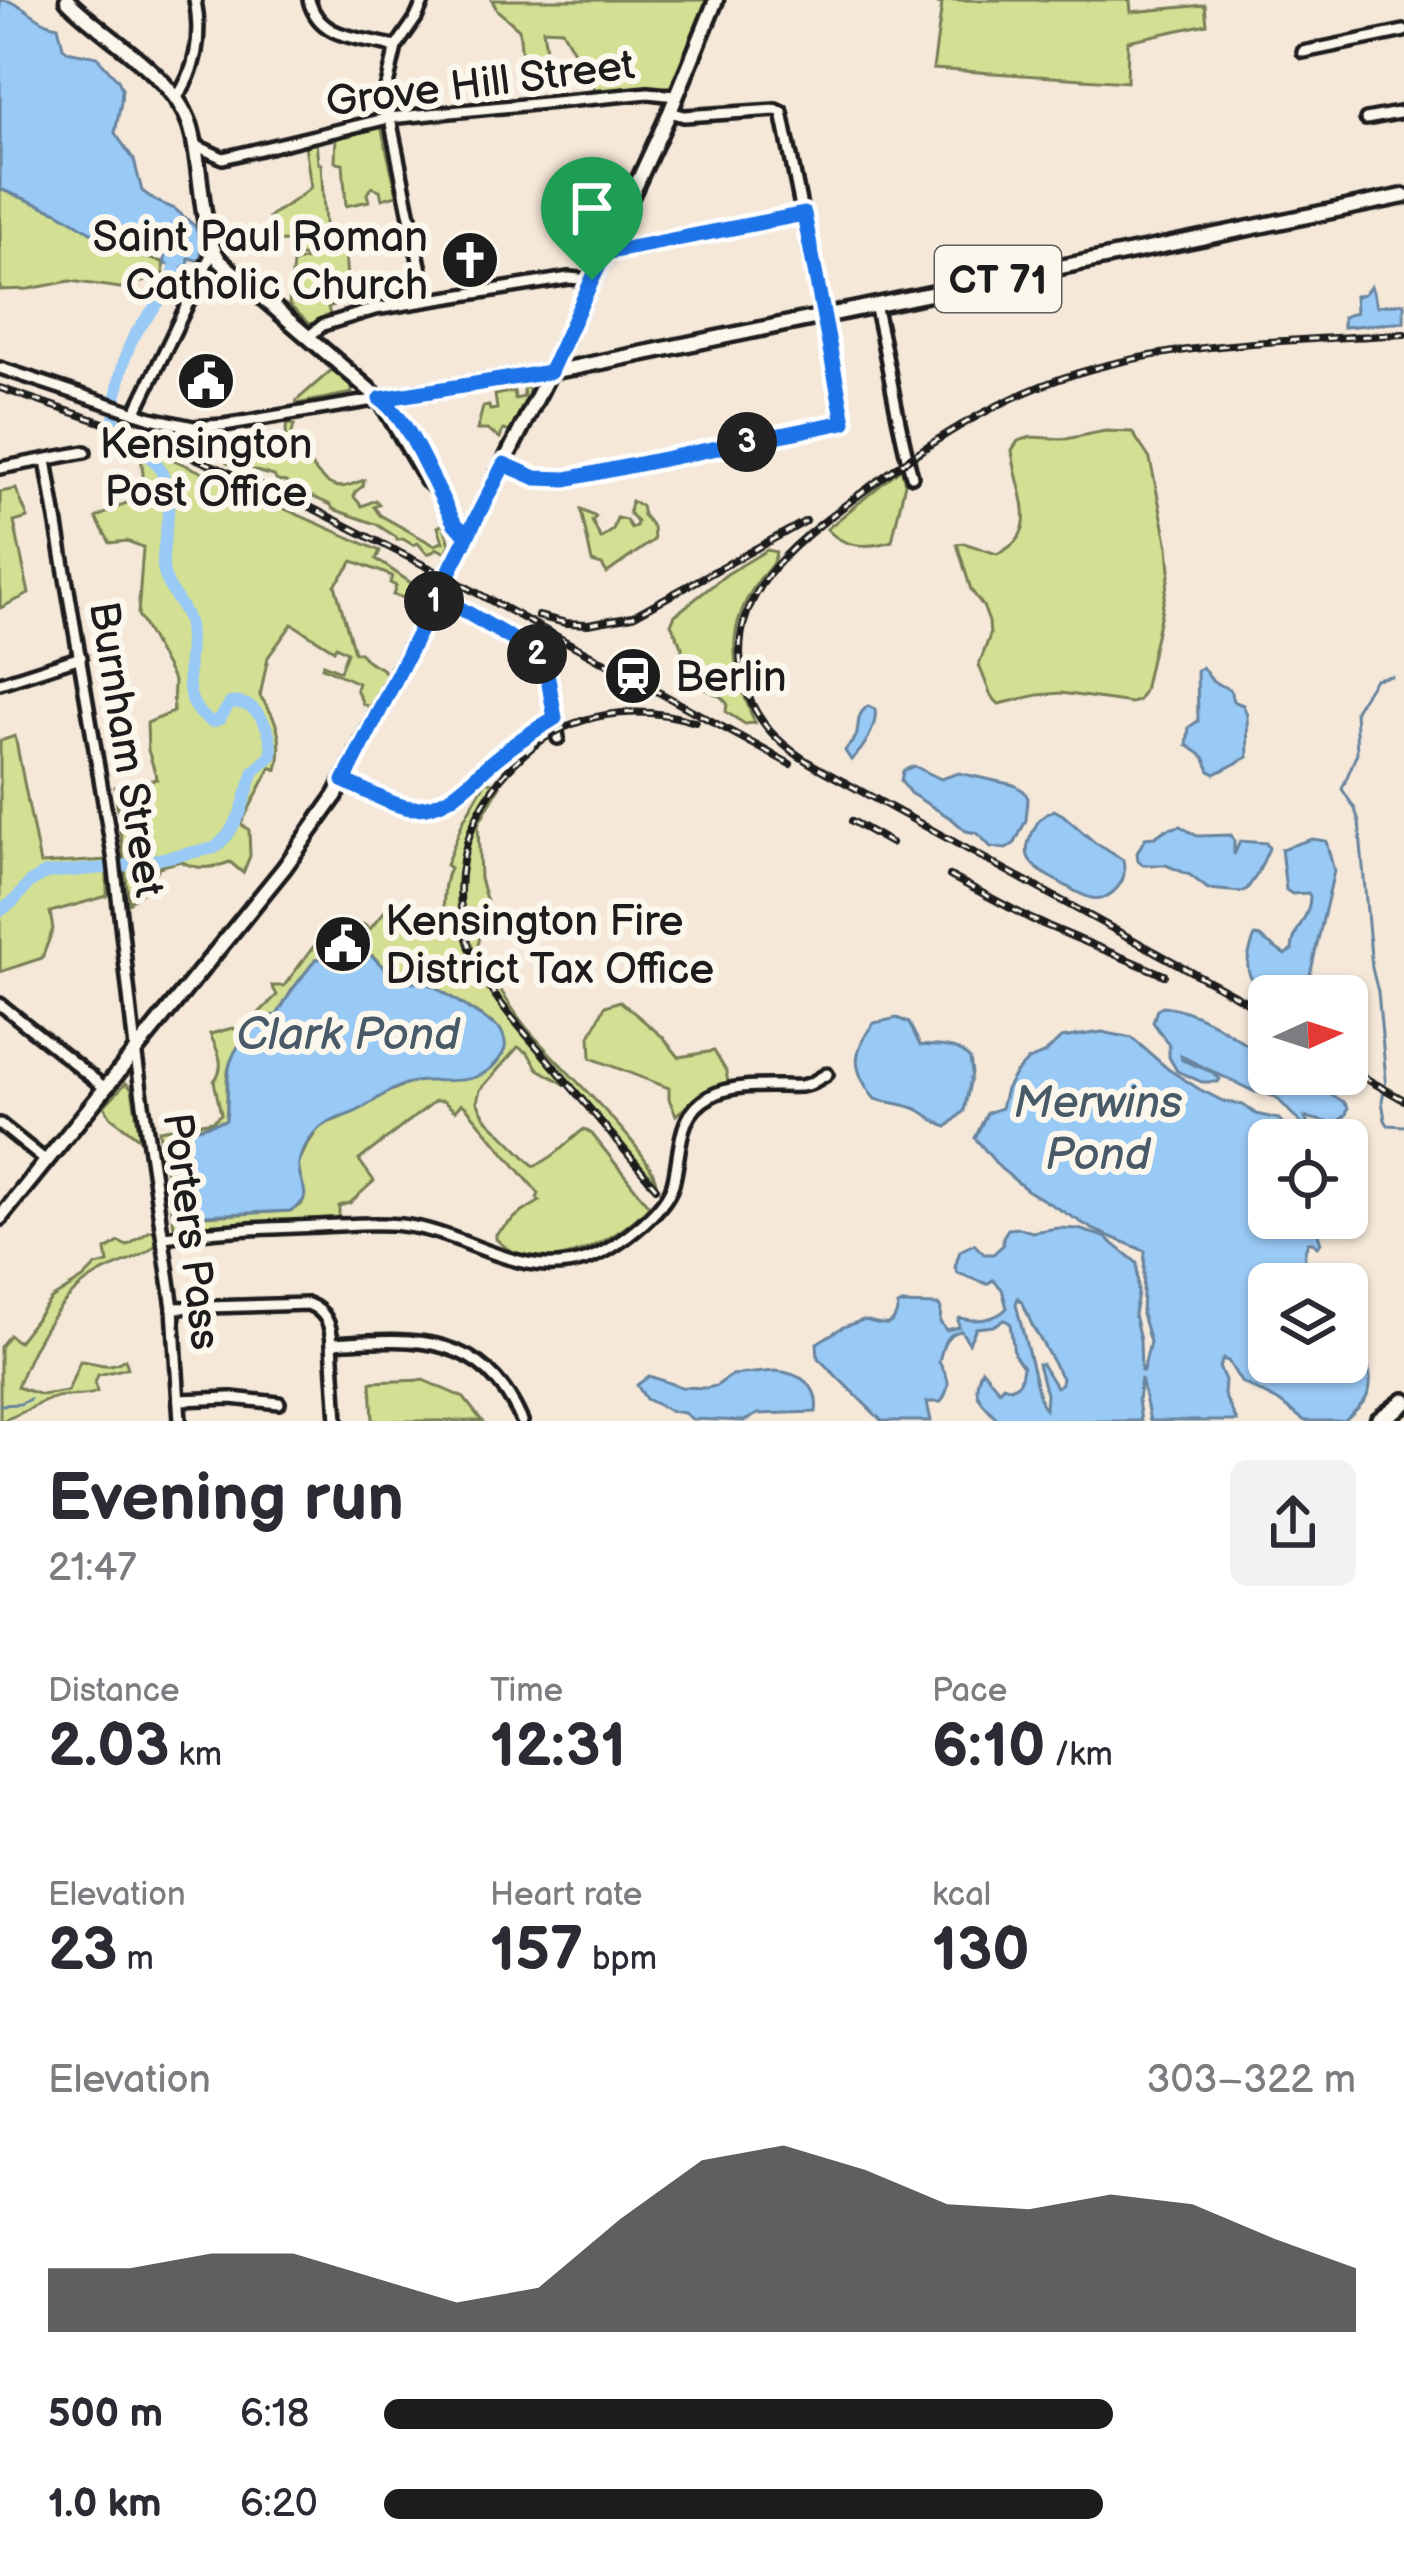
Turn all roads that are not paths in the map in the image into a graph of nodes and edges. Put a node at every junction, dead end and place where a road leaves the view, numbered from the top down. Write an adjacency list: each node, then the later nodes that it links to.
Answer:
1 (67, 0): 10 (main road)
2 (195, 0): 10 (street)
3 (308, 0): 7 (street)
4 (424, 0): 7 (street)
5 (716, 0): 9 (main road)
6 (1404, 32): 8 (street)
7 (396, 47): 13 (street)
8 (1304, 52)
9 (676, 96): 11 (main road); 13 (street, Grove Hill Street)
10 (176, 99): 15 (main road)
11 (670, 112): 19 (street); 21 (main road)
12 (1404, 112): 14 (street)
13 (389, 118): 16 (street, Grove Hill Street); 23 (street)
14 (1366, 119)
15 (195, 145): 16 (street); 17 (main road)
16 (223, 158): 17 (street)
17 (201, 180): 20 (main road)
18 (1404, 196): 24 (main road, CT 71)
19 (804, 214): 21 (street); 25 (street)
20 (213, 251): 26 (main road); 30 (street)
21 (605, 253): 22 (main road)
22 (592, 280): 23 (street); 28 (main road)
23 (428, 300): 26 (street)
24 (875, 305): 25 (main road, CT 71); 35 (street)
25 (824, 316): 28 (main road, CT 71); 33 (street)
26 (308, 337): 29 (main road)
27 (0, 368): 30 (street)
28 (550, 372): 29 (main road, CT 71); 33 (main road)
29 (380, 399): 30 (street); 36 (street)
30 (135, 413)
31 (85, 452): 32 (street)
32 (46, 460): 34 (street); 38 (street, Burnham Street)
33 (504, 464): 36 (main road)
34 (0, 468)
35 (912, 476)
36 (468, 535): 37 (main road)
37 (437, 595): 40 (street); 42 (main road)
38 (80, 656): 39 (street); 44 (street, Burnham Street)
39 (0, 683)
40 (555, 718): 41 (street); 42 (street)
41 (558, 738)
42 (344, 781): 44 (main road)
43 (0, 1004): 46 (street)
44 (135, 1049): 46 (main road); 50 (street, Porters Pass)
45 (827, 1074): 50 (street)
46 (105, 1088): 48 (main road)
47 (0, 1124): 48 (street)
48 (46, 1161): 49 (main road)
49 (0, 1218)
50 (164, 1238): 51 (street, Porters Pass)
51 (173, 1308): 52 (street); 53 (street, Porters Pass)
52 (332, 1343): 57 (street); 58 (street)
53 (179, 1400): 55 (street); 56 (street, Porters Pass)
54 (1404, 1402): 59 (highway)
55 (279, 1403)
56 (180, 1421)
57 (337, 1421)
58 (522, 1421)
59 (1379, 1421)

